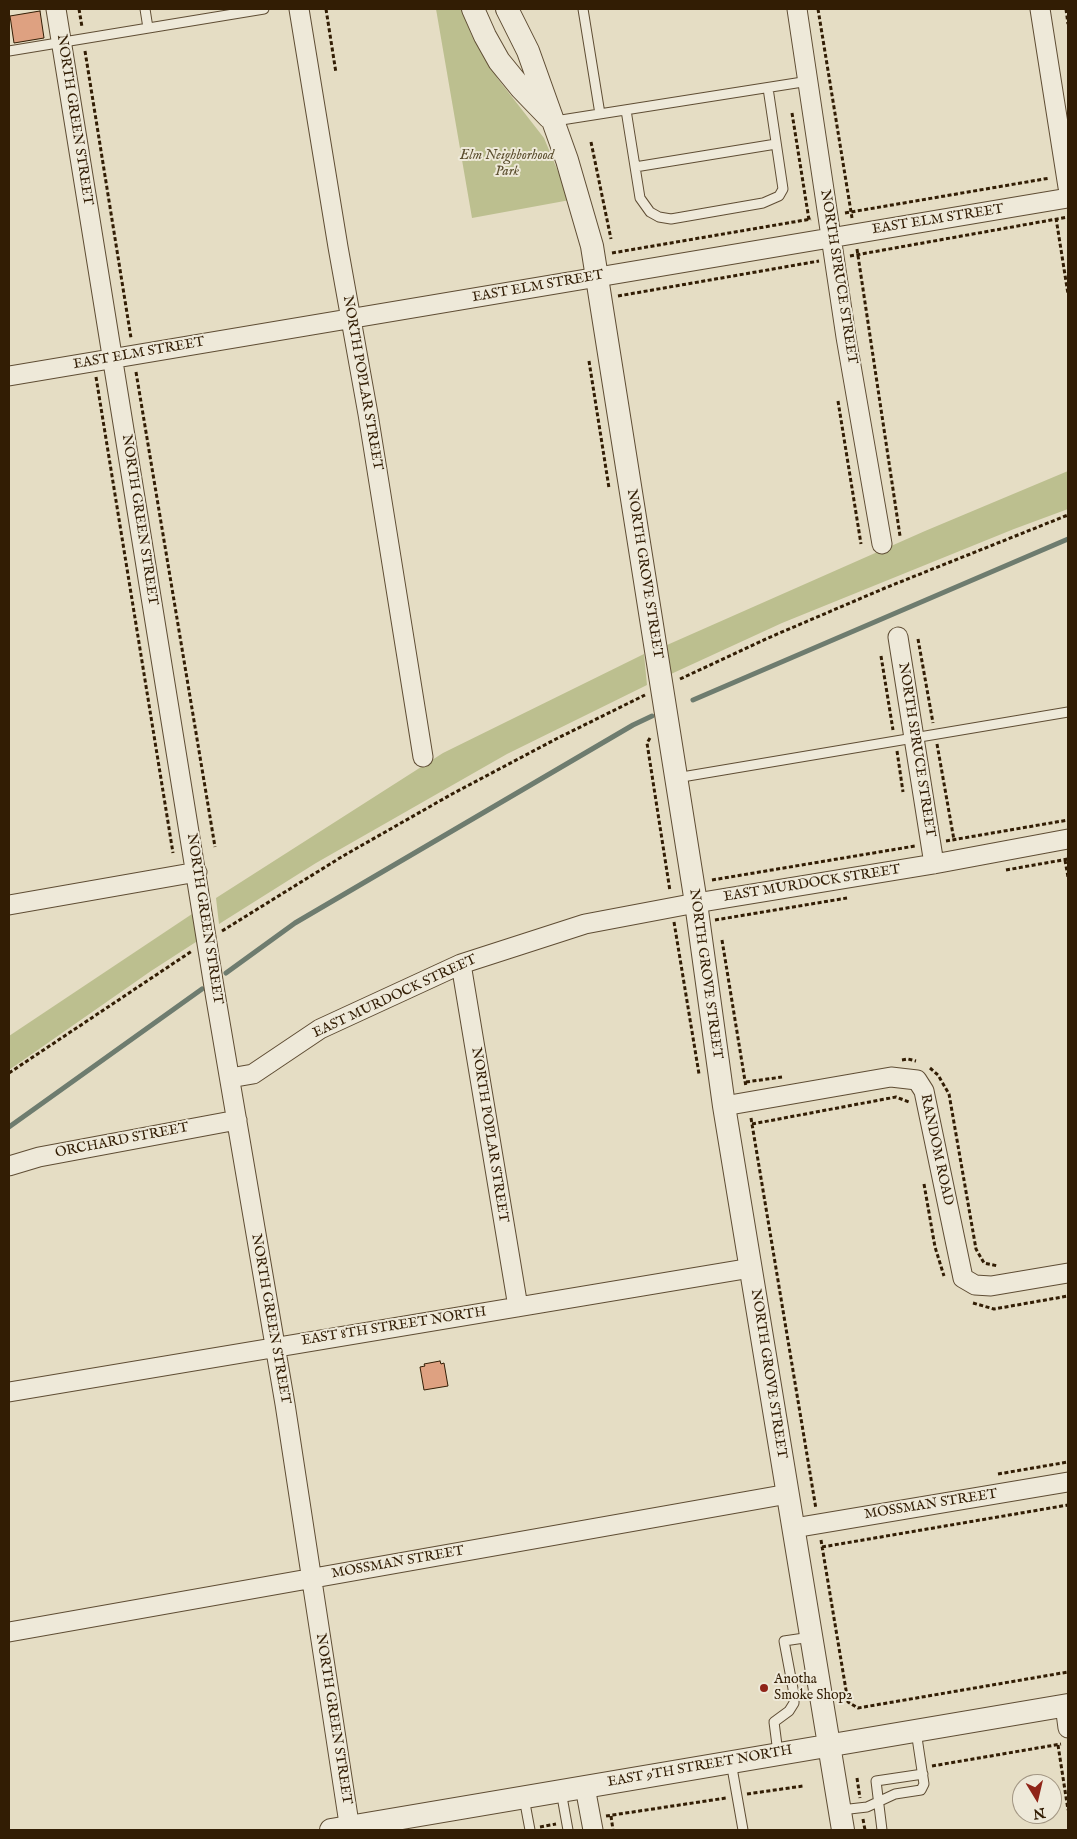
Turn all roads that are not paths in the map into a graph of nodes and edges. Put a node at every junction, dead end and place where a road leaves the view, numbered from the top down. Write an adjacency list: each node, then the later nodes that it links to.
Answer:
1 (56, 9): 12 (street, NORTH GREEN STREET)
2 (145, 9): 11 (lane)
3 (264, 9): 11 (lane)
4 (299, 9): 25 (street, NORTH POPLAR STREET)
5 (473, 9): 18 (street, NORTH GROVE STREET)
6 (507, 9): 18 (street, NORTH GROVE STREET)
7 (573, 9): 8 (lane)
8 (582, 9): 17 (lane)
9 (797, 9): 14 (street, NORTH SPRUCE STREET)
10 (1040, 9): 21 (street)
11 (148, 28): 12 (lane)
12 (61, 43): 13 (lane); 26 (street, NORTH GREEN STREET)
13 (9, 51)
14 (809, 81): 15 (lane); 23 (street, NORTH SPRUCE STREET)
15 (768, 88): 16 (lane); 19 (lane)
16 (626, 110): 17 (lane); 20 (lane)
17 (600, 114): 18 (lane)
18 (553, 122): 24 (street, NORTH GROVE STREET)
19 (776, 144): 20 (lane); 20 (lane)
20 (635, 167)
21 (1068, 187)
22 (1068, 198): 23 (street, EAST ELM STREET)
23 (832, 238): 24 (street, EAST ELM STREET); 28 (street, NORTH SPRUCE STREET)
24 (606, 276): 25 (street, EAST ELM STREET); 33 (street, NORTH GROVE STREET)
25 (351, 318): 26 (street, EAST ELM STREET); 32 (street, NORTH POPLAR STREET)
26 (112, 358): 27 (street, EAST ELM STREET); 36 (street, NORTH GREEN STREET)
27 (9, 376)
28 (882, 544)
29 (898, 637): 31 (street, NORTH SPRUCE STREET)
30 (1068, 712): 31 (lane)
31 (914, 738): 33 (lane); 35 (street, NORTH SPRUCE STREET)
32 (423, 757)
33 (676, 778): 37 (street, NORTH GROVE STREET)
34 (1068, 838): 35 (street, EAST MURDOCK STREET)
35 (934, 864): 37 (street, EAST MURDOCK STREET)
36 (197, 872): 38 (street); 40 (street, NORTH GREEN STREET)
37 (704, 891): 39 (street, EAST MURDOCK STREET); 41 (street, NORTH GROVE STREET)
38 (9, 904)
39 (460, 964): 40 (street, EAST MURDOCK STREET); 46 (street, NORTH POPLAR STREET)
40 (230, 1078): 42 (street, NORTH GREEN STREET)
41 (724, 1106): 44 (street, NORTH GROVE STREET); 45 (street, RANDOM ROAD)
42 (237, 1120): 43 (street, ORCHARD STREET); 47 (street, NORTH GREEN STREET)
43 (9, 1166)
44 (751, 1268): 46 (street, EAST 8TH STREET NORTH); 50 (street, NORTH GROVE STREET)
45 (1068, 1274)
46 (518, 1307): 47 (street, EAST 8TH STREET NORTH)
47 (275, 1347): 48 (street, EAST 8TH STREET NORTH); 52 (street, NORTH GREEN STREET)
48 (9, 1392)
49 (1068, 1482): 51 (street, MOSSMAN STREET)
50 (788, 1494): 51 (street, NORTH GROVE STREET); 52 (street, MOSSMAN STREET)
51 (794, 1528): 54 (street, NORTH GROVE STREET)
52 (312, 1578): 53 (street, MOSSMAN STREET); 69 (street, NORTH GREEN STREET)
53 (9, 1632)
54 (811, 1637): 58 (street, NORTH GROVE STREET); 59 (lane)
55 (1066, 1705): 56 (street); 57 (street, EAST 9TH STREET NORTH)
56 (1068, 1728)
57 (916, 1730): 58 (street, EAST 9TH STREET NORTH); 61 (lane)
58 (829, 1745): 59 (street, EAST 9TH STREET NORTH); 66 (street, NORTH GROVE STREET)
59 (778, 1754): 60 (street, EAST 9TH STREET NORTH)
60 (731, 1762): 62 (street, EAST 9TH STREET NORTH); 71 (lane)
61 (922, 1771): 65 (lane); 65 (lane)
62 (586, 1787): 63 (street, EAST 9TH STREET NORTH); 67 (street)
63 (560, 1791): 64 (street, EAST 9TH STREET NORTH); 68 (lane)
64 (524, 1797): 69 (street, EAST 9TH STREET NORTH); 70 (lane)
65 (878, 1800): 66 (lane); 72 (lane)
66 (841, 1820)
67 (592, 1824)
68 (567, 1826)
69 (344, 1829)
70 (529, 1829)
71 (743, 1830)
72 (882, 1830)

